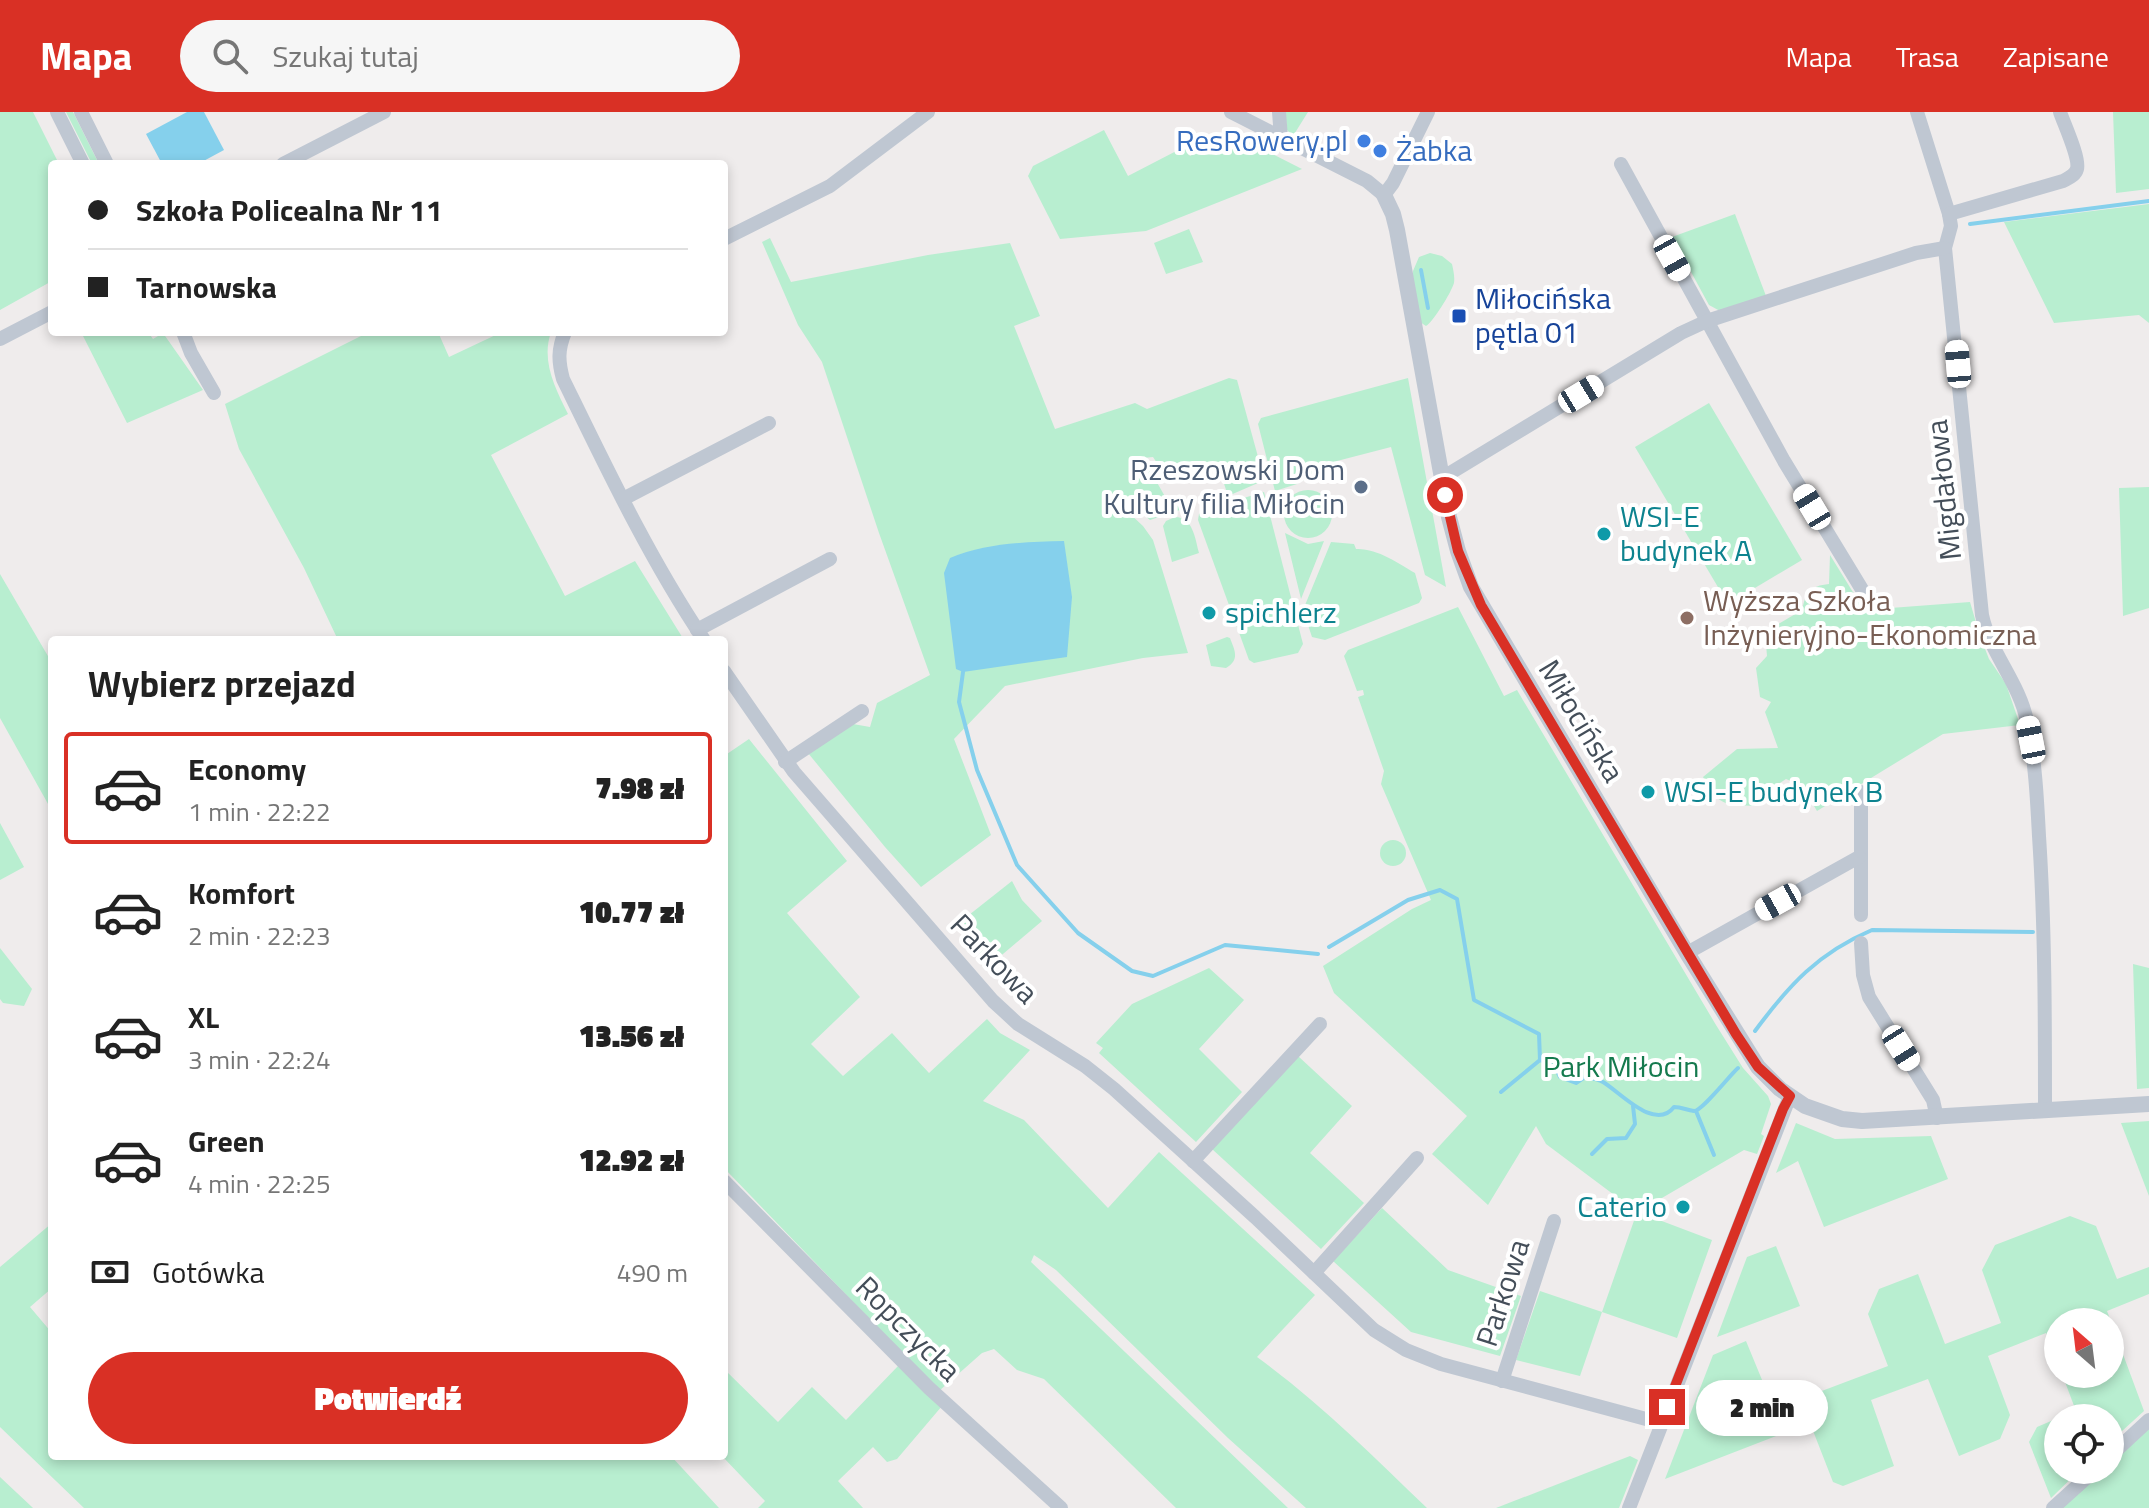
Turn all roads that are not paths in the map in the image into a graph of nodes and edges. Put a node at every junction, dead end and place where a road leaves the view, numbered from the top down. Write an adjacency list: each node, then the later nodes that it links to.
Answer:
1 (57, 112): 11 (street)
2 (81, 112): 12 (street)
3 (384, 112): 13 (street)
4 (928, 112): 17 (street)
5 (1231, 112): 10 (street)
6 (1279, 112): 10 (street)
7 (1428, 112): 15 (street)
8 (1917, 112): 16 (street)
9 (2060, 112): 16 (street)
10 (1281, 138): 15 (street)
11 (81, 160)
12 (105, 160)
13 (291, 160)
14 (1621, 164): 20 (street)
15 (1384, 195): 28 (street, Miłocińska)
16 (1949, 214): 18 (street, Migdałowa)
17 (728, 237)
18 (1945, 248): 20 (street); 44 (street, Migdałowa)
19 (48, 312): 24 (street)
20 (1707, 321): 28 (street); 31 (street)
21 (176, 336): 25 (street)
22 (185, 336): 25 (street)
23 (563, 336): 29 (street)
24 (0, 339)
25 (191, 353): 26 (street)
26 (214, 393)
27 (769, 423): 29 (street)
28 (1442, 478): 40 (street, Miłocińska)
29 (623, 499): 32 (street)
30 (830, 559): 32 (street)
31 (1869, 601)
32 (700, 635)
33 (728, 677): 35 (street, Parkowa)
34 (862, 711): 35 (street)
35 (785, 762): 47 (street, Parkowa)
36 (1861, 792): 37 (street)
37 (1859, 857): 38 (street); 40 (street)
38 (1861, 915)
39 (1861, 943): 45 (street)
40 (1687, 953): 42 (street, Miłocińska)
41 (1320, 1024): 47 (street)
42 (1790, 1096): 45 (street, Miłocińska); 53 (street)
43 (2149, 1104): 44 (street, Miłocińska)
44 (2045, 1111): 45 (street, Miłocińska)
45 (1937, 1118)
46 (1417, 1158): 50 (street)
47 (1193, 1161): 50 (street, Parkowa)
48 (728, 1185): 56 (street, Ropczycka)
49 (1554, 1221): 51 (street, Parkowa)
50 (1314, 1273): 51 (street, Parkowa)
51 (1502, 1381): 53 (street, Parkowa)
52 (2149, 1420): 54 (street)
53 (1661, 1423): 57 (street)
54 (2124, 1443)
55 (2080, 1484): 58 (street)
56 (1061, 1508)
57 (1629, 1508)
58 (2053, 1508)

